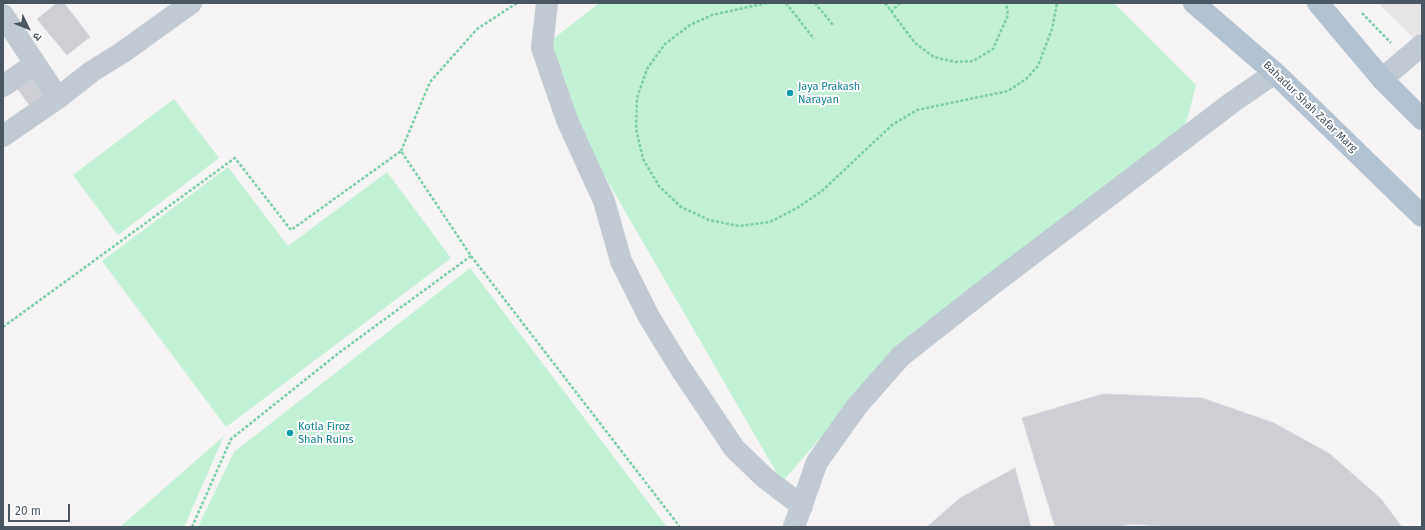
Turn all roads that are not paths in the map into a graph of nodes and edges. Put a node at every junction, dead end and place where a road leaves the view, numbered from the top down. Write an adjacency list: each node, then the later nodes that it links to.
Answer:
1 (191, 3): 11 (street)
2 (547, 3): 15 (street)
3 (1194, 3): 8 (main road, Bahadur Shah Zafar Marg)
4 (1318, 3): 9 (main road)
5 (6, 24): 7 (street)
6 (1422, 45): 9 (street)
7 (35, 64): 10 (street); 11 (street)
8 (1275, 73): 14 (main road, Bahadur Shah Zafar Marg); 15 (street)
9 (1382, 79): 12 (main road)
10 (3, 86)
11 (58, 98): 13 (street)
12 (1422, 119)
13 (3, 136)
14 (1422, 216)
15 (802, 506): 16 (street)
16 (794, 527)

